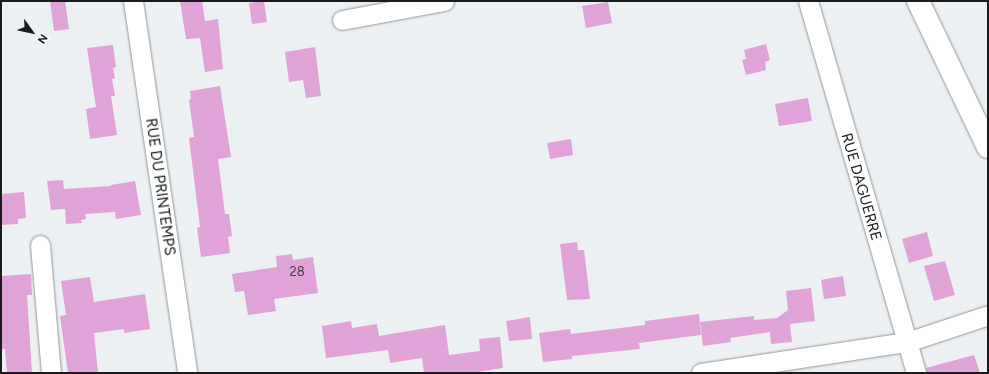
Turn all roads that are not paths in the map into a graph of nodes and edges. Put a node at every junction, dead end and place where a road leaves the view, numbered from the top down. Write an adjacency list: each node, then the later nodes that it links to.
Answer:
1 (133, 1): 11 (street, RUE DU PRINTEMPS)
2 (444, 1): 5 (street)
3 (808, 1): 9 (street, RUE DAGUERRE)
4 (918, 1): 6 (main road)
5 (342, 20)
6 (988, 147)
7 (40, 245): 10 (street)
8 (988, 315): 9 (street)
9 (907, 342): 12 (street); 13 (street, RUE DAGUERRE)
10 (51, 373)
11 (187, 373)
12 (701, 373)
13 (916, 373)

